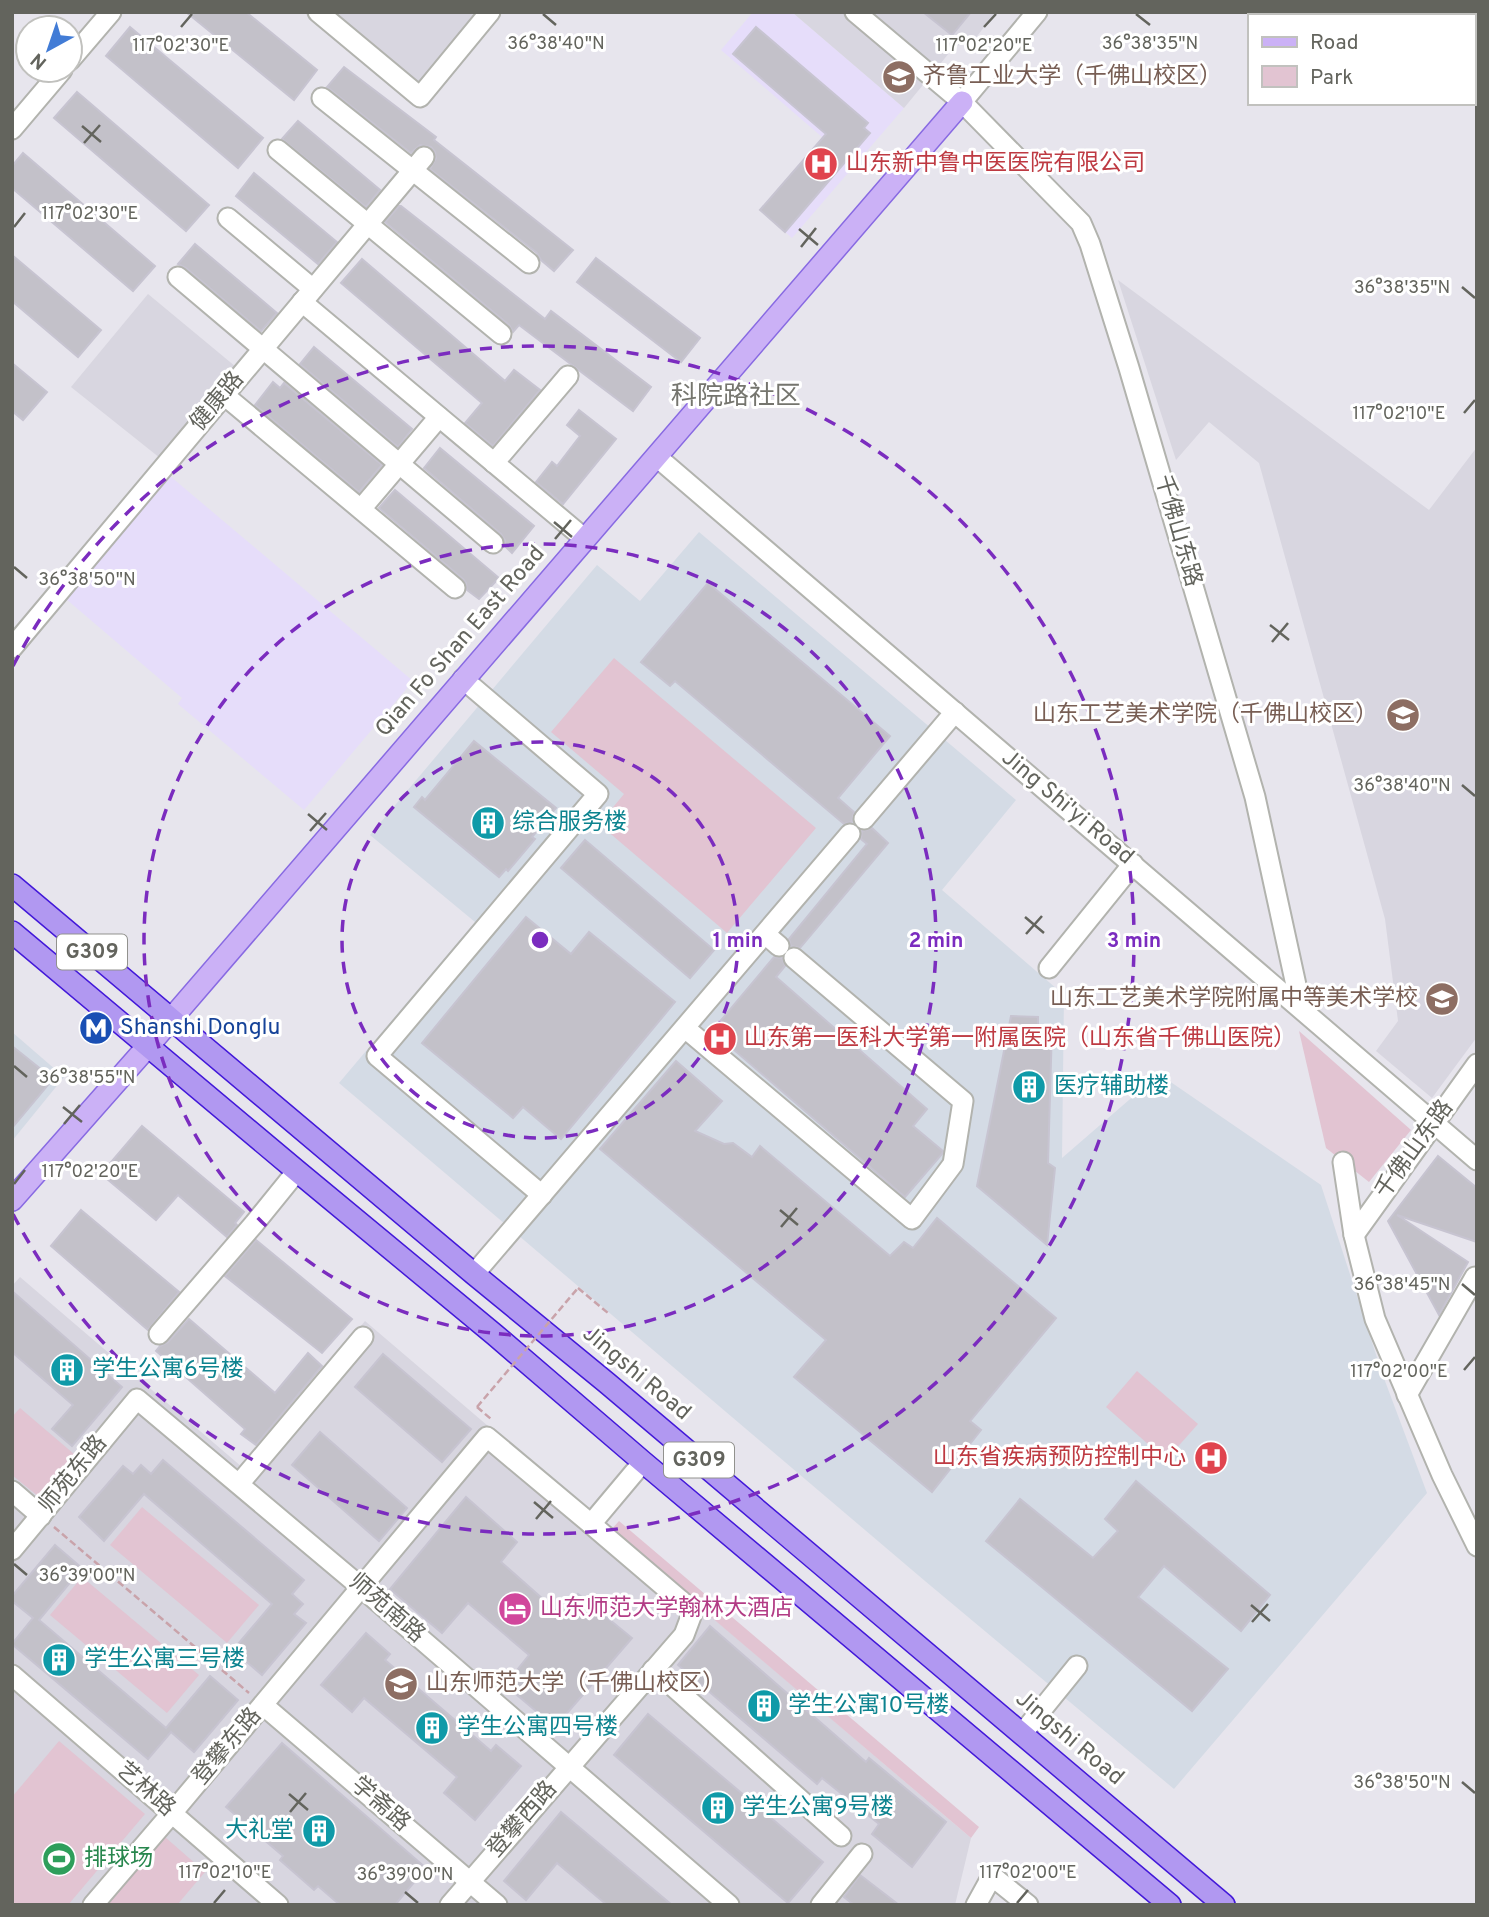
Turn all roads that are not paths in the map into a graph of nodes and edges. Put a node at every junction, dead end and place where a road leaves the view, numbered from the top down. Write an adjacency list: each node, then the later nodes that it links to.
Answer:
1 (111, 12): 6 (street)
2 (318, 12): 3 (street)
3 (490, 12)
4 (855, 12): 9 (street, 千佛山东路)
5 (1037, 12): 9 (street, Qian Fo Shan East Road)
6 (84, 44)
7 (50, 84): 10 (street)
8 (322, 98): 12 (street)
9 (962, 102): 23 (main road, Qian Fo Shan East Road); 40 (street, 千佛山东路)
10 (12, 129)
11 (278, 150): 14 (street)
12 (419, 164): 14 (street, 健康路); 15 (street)
13 (228, 218): 17 (street)
14 (368, 224): 17 (street, 健康路); 18 (street)
15 (528, 263)
16 (178, 277): 19 (street)
17 (308, 296): 19 (street, 健康路); 22 (street)
18 (501, 334)
19 (264, 348): 21 (street, 健康路); 24 (street)
20 (568, 376): 25 (street)
21 (219, 401): 26 (street); 30 (street, 健康路)
22 (439, 417): 24 (street); 25 (street)
23 (657, 457): 27 (main road, Qian Fo Shan East Road); 32 (street, Jing Shi'yi Road)
24 (400, 463): 26 (street); 28 (street)
25 (494, 463): 27 (street)
26 (361, 509): 29 (street)
27 (585, 539): 31 (main road, Qian Fo Shan East Road)
28 (493, 543)
29 (455, 588)
30 (12, 648)
31 (463, 679): 41 (main road, Qian Fo Shan East Road); 49 (street)
32 (955, 712): 33 (street); 35 (street, Jing Shi'yi Road)
33 (863, 818)
34 (850, 834): 38 (street)
35 (1133, 864): 39 (street); 40 (street, Jing Shi'yi Road)
36 (12, 885): 41 (highway, Jingshi Road / G309)
37 (12, 932): 43 (highway, G309)
38 (779, 946): 42 (street); 42 (street)
39 (1049, 968)
40 (1301, 1008): 45 (street, Jing Shi'yi Road)
41 (171, 1019): 43 (main road, Qian Fo Shan East Road); 52 (highway, Jingshi Road / G309)
42 (685, 1028): 49 (street)
43 (148, 1046): 48 (highway, G309); 50 (main road, Qian Fo Shan East Road)
44 (1477, 1064): 45 (street, 千佛山东路)
45 (1434, 1123): 46 (street, Jing Shi'yi Road); 51 (street, 千佛山东路)
46 (1477, 1160)
47 (1343, 1162): 51 (street, 千佛山东路)
48 (297, 1171): 54 (street); 58 (highway, G309)
49 (542, 1195): 52 (street)
50 (12, 1200)
51 (1354, 1235): 56 (street, 千佛山东路)
52 (474, 1274): 70 (highway, Jingshi Road / G309)
53 (1475, 1277): 56 (street)
54 (159, 1334)
55 (363, 1336): 59 (street)
56 (1407, 1395): 63 (street, 千佛山东路)
57 (137, 1399): 59 (street, 师苑南路); 61 (street, 师苑东路)
58 (643, 1462): 62 (street); 76 (highway, G309)
59 (239, 1484): 65 (street, 师苑南路)
60 (12, 1490): 61 (street)
61 (41, 1516): 64 (street, 师苑东路)
62 (591, 1524): 65 (street, 登攀东路); 67 (street, 登攀西路)
63 (1477, 1546)
64 (12, 1550)
65 (362, 1588): 69 (street, 登攀东路); 71 (street, 师苑南路)
66 (1077, 1666): 70 (street)
67 (653, 1670): 71 (street, 登攀西路); 73 (street)
68 (12, 1675): 72 (street, 艺林路)
69 (263, 1705): 72 (street, 登攀东路); 75 (street, 学斋路)
70 (1022, 1734): 85 (highway, Jingshi Road / G309)
71 (568, 1767): 75 (street, 登攀西路); 81 (street, 师苑南路)
72 (172, 1813): 77 (street, 登攀东路); 78 (street, 艺林路)
73 (841, 1836)
74 (862, 1854): 82 (street)
75 (470, 1882): 79 (street, 登攀西路); 80 (street, 学斋路)
76 (1164, 1903)
77 (93, 1905)
78 (278, 1905)
79 (450, 1905)
80 (497, 1905)
81 (729, 1905)
82 (821, 1905)
83 (976, 1905): 84 (street)
84 (1028, 1905)
85 (1224, 1905)

